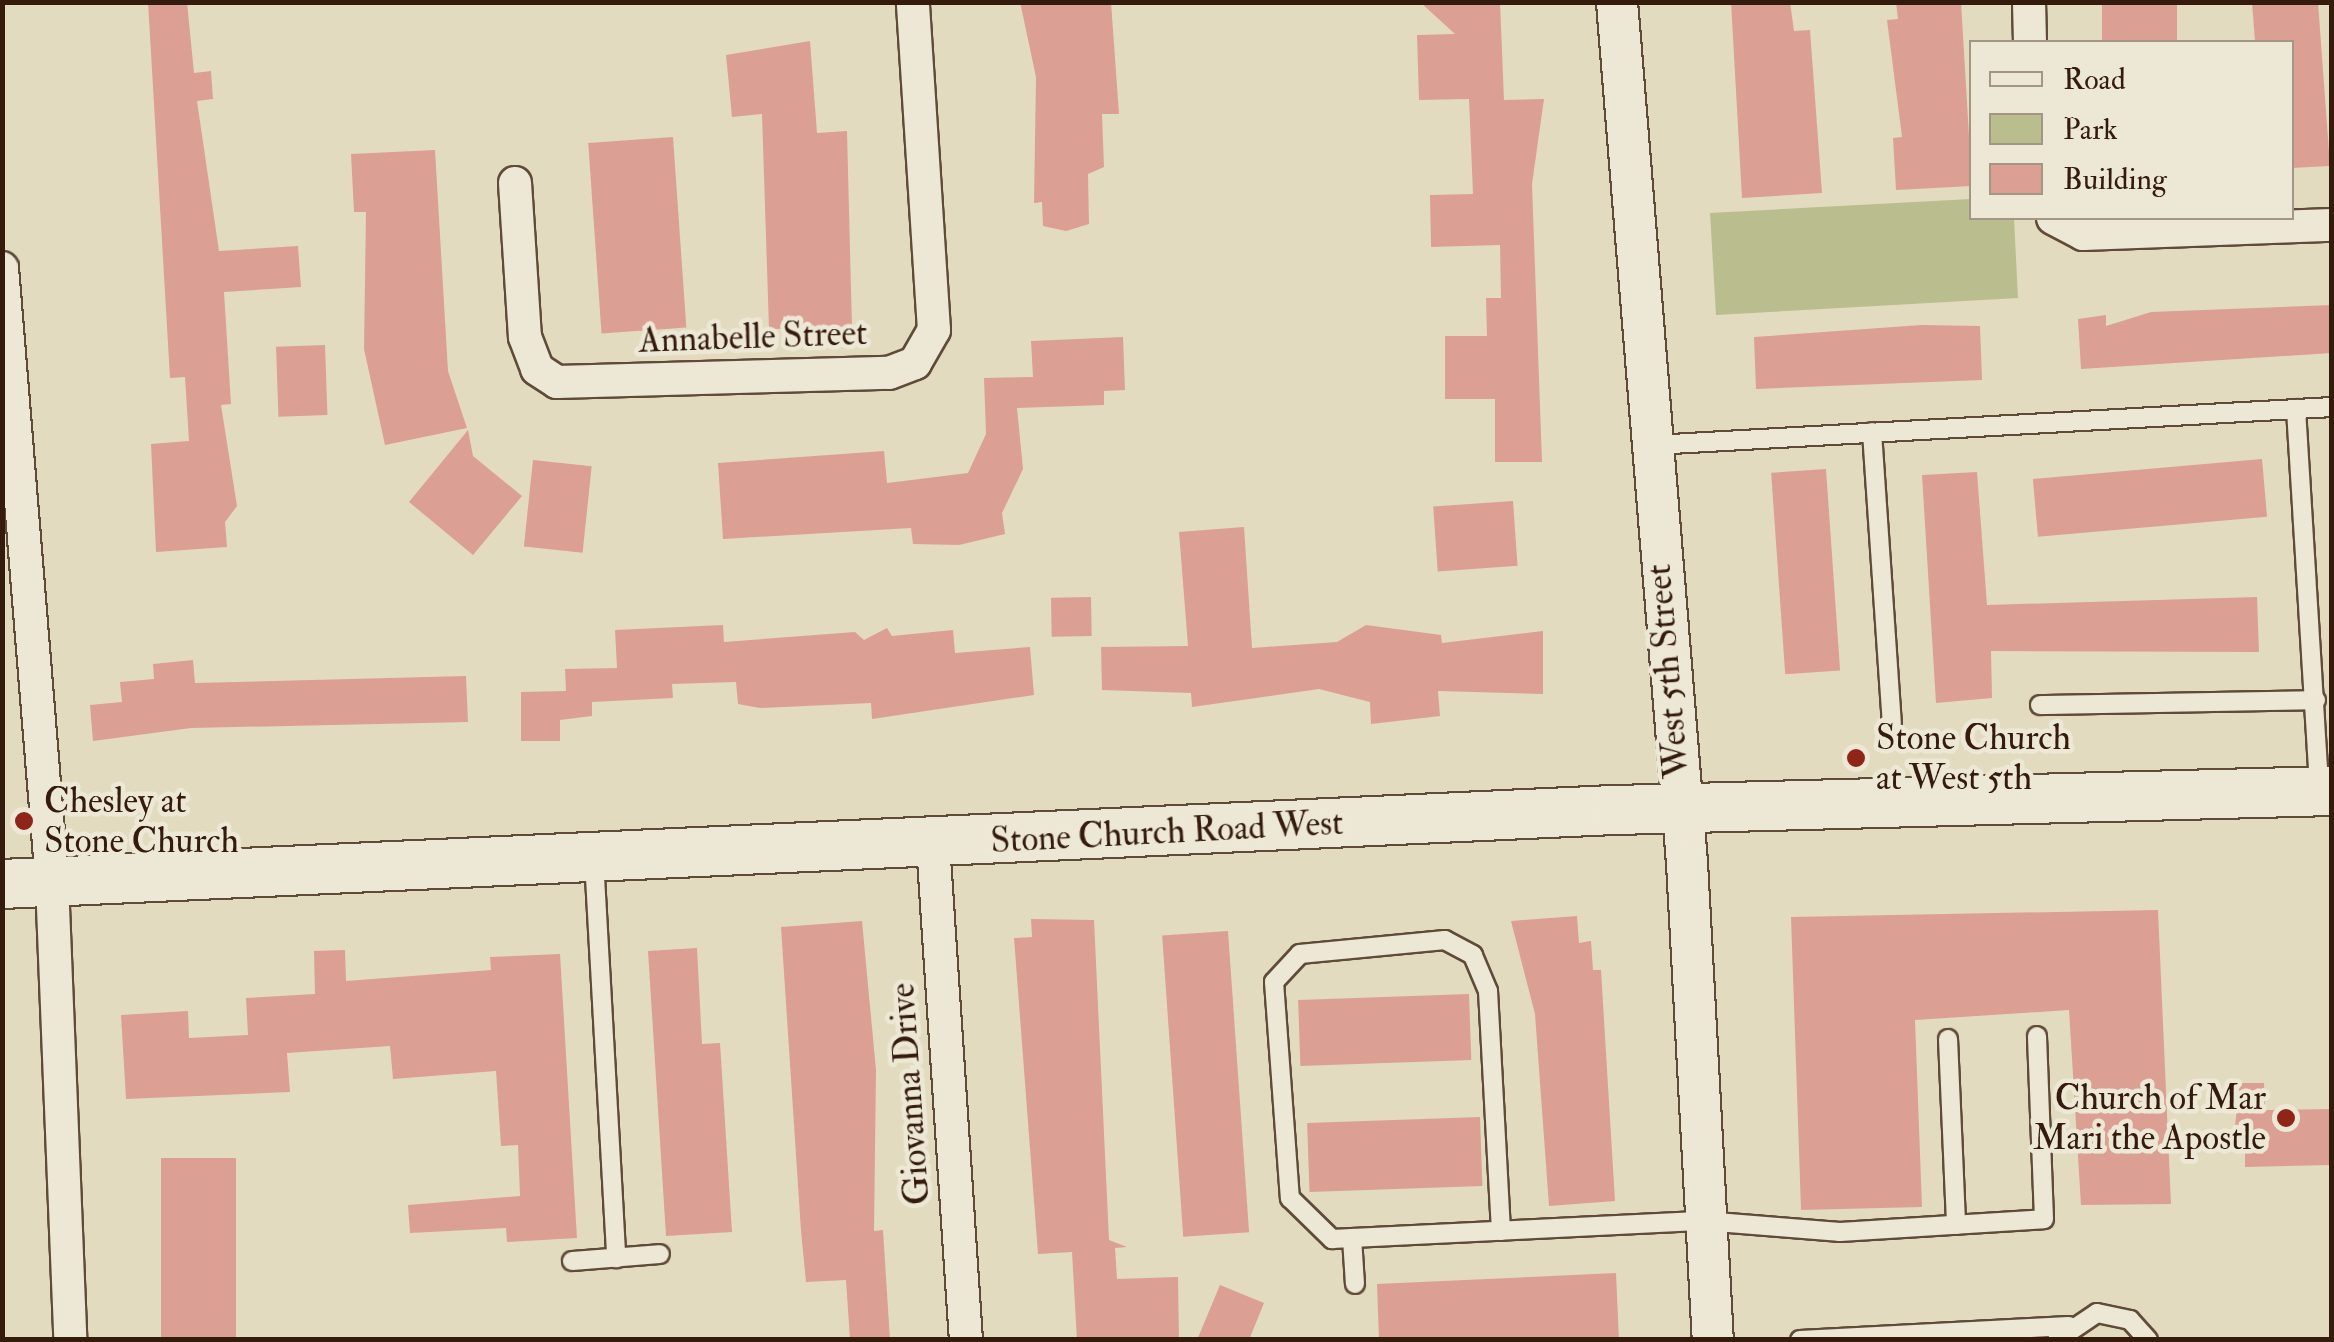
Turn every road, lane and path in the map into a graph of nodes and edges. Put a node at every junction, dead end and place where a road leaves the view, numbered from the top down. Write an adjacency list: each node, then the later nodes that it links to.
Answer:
1 (913, 2): 5 (street, Annabelle Street)
2 (1618, 2): 13 (street, West 5th Street)
3 (2028, 2): 4 (street)
4 (2030, 40)
5 (515, 183)
6 (2057, 220): 7 (street)
7 (2332, 224)
8 (2, 268): 9 (street)
9 (4, 308): 21 (street)
10 (2332, 407): 11 (lane)
11 (2296, 409): 12 (lane); 14 (lane)
12 (1872, 432): 13 (lane); 16 (lane)
13 (1648, 446): 18 (street, West 5th Street)
14 (2316, 700): 15 (lane); 17 (lane)
15 (2040, 705)
16 (1892, 723)
17 (2325, 792): 18 (main road, Stone Church Road West)
18 (1681, 808): 19 (main road, Stone Church Road West); 25 (street, West 5th Street)
19 (933, 844): 20 (main road, Stone Church Road West); 35 (street, Giovanna Drive)
20 (594, 858): 21 (main road, Stone Church Road West); 30 (lane)
21 (52, 882): 22 (main road, Stone Church Road West); 34 (street)
22 (2, 884)
23 (2037, 1036): 26 (lane)
24 (1948, 1039): 26 (lane)
25 (1704, 1221): 26 (lane); 27 (lane); 36 (street, West 5th Street)
26 (1956, 1224)
27 (1501, 1231): 28 (lane); 28 (lane)
28 (1352, 1238): 32 (lane)
29 (660, 1254): 30 (lane)
30 (616, 1258): 31 (lane)
31 (572, 1262)
32 (1355, 1284)
33 (2063, 1333): 37 (lane); 38 (lane)
34 (70, 1340)
35 (966, 1340)
36 (1713, 1340)
37 (1800, 1340)
38 (2148, 1340)

